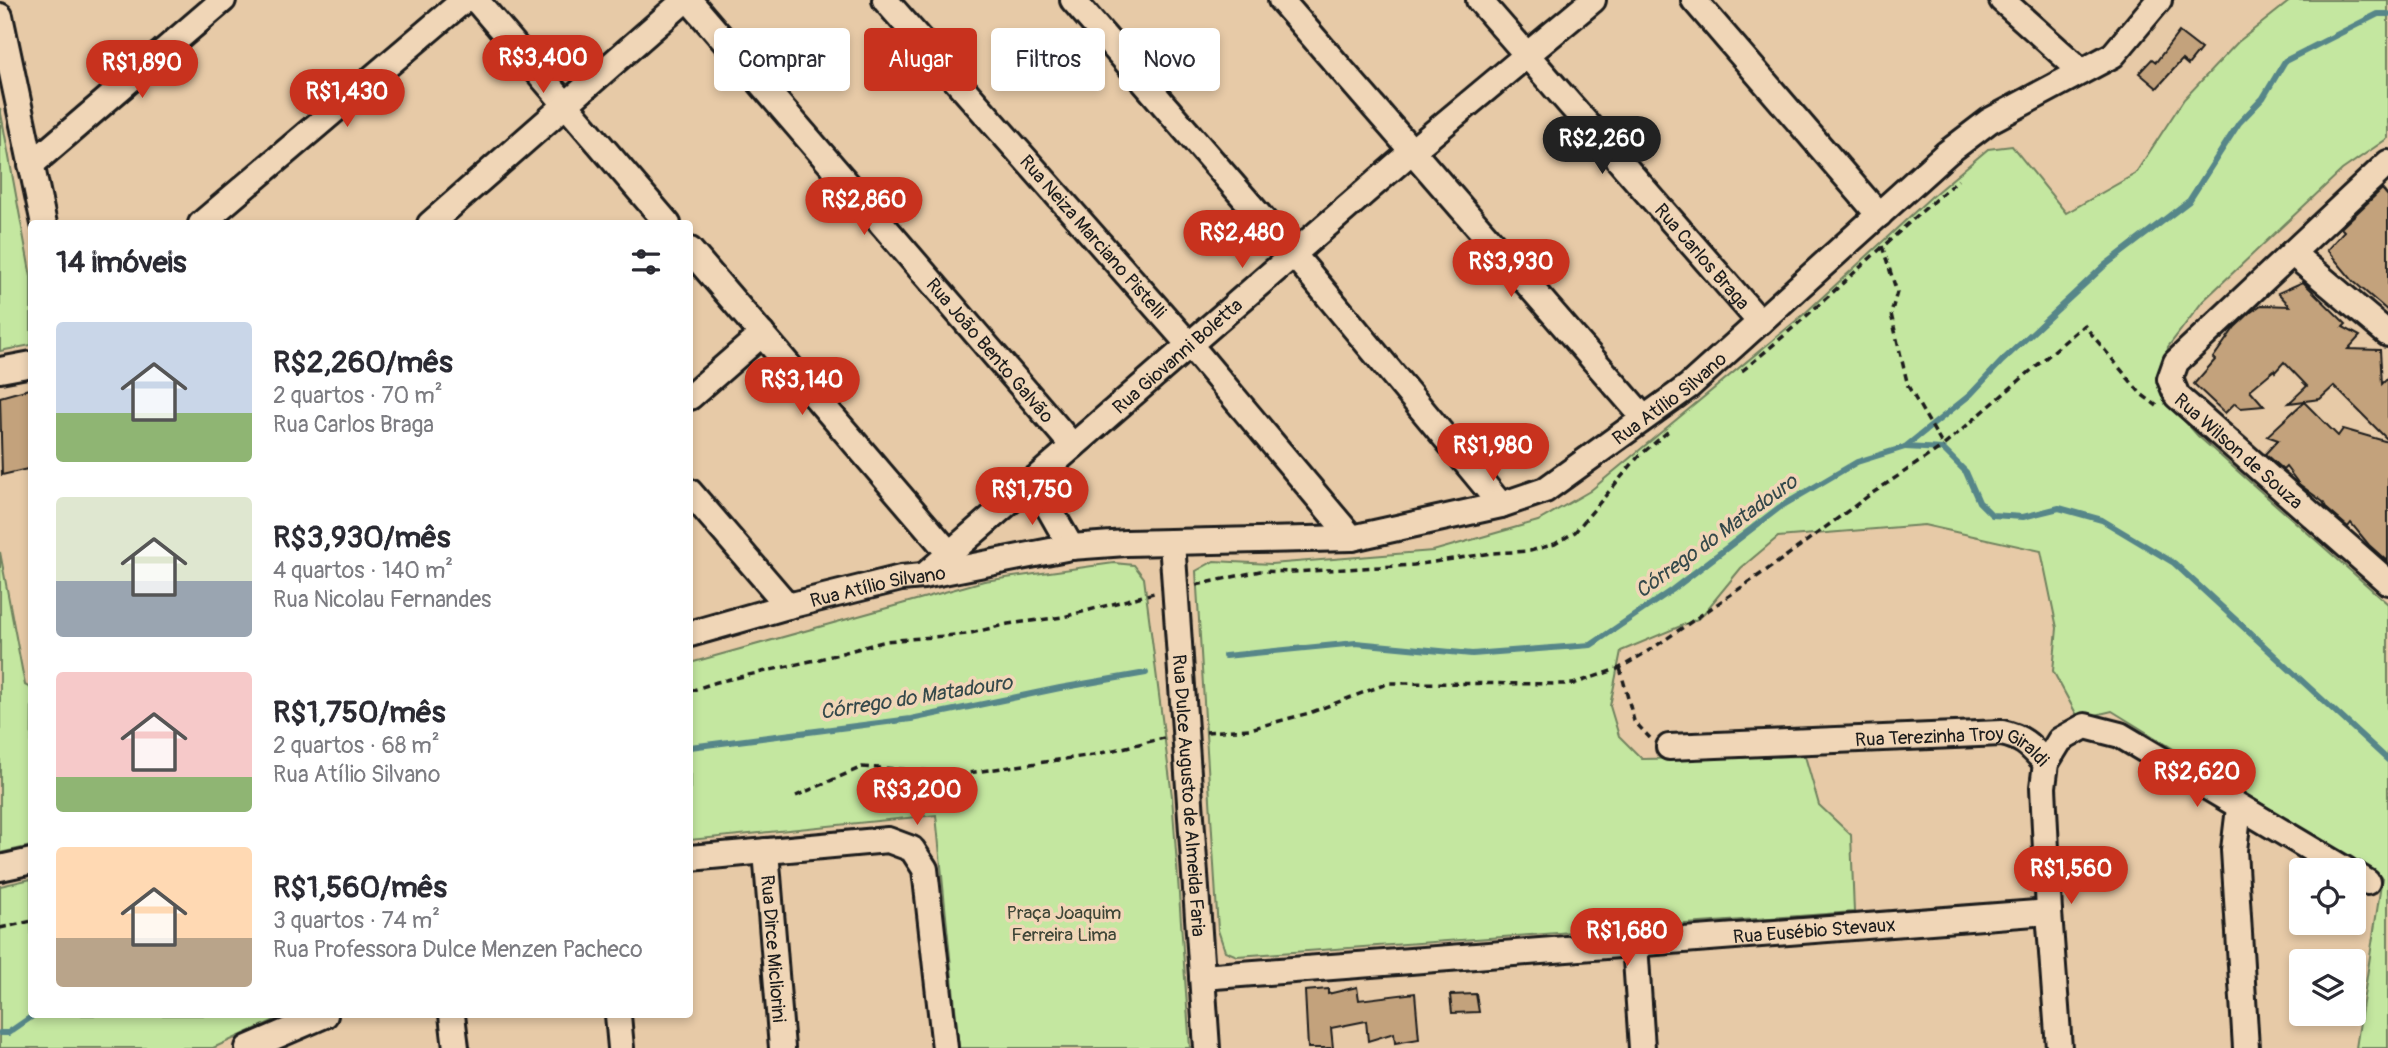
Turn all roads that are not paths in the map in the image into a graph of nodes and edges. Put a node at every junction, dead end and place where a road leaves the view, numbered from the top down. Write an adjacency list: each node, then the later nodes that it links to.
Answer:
1 (223, 0): 19 (street)
2 (464, 0): 22 (street)
3 (476, 0): 16 (street)
4 (687, 0): 16 (street); 36 (street, Rua João Bento Galvão)
5 (885, 0): 31 (street, Rua Neiza Marciano Pistelli)
6 (1073, 0): 27 (street)
7 (1281, 0): 17 (street)
8 (1479, 0): 14 (street, Rua Carlos Braga)
9 (1593, 0): 14 (street, Rua Giovanni Boletta)
10 (1694, 0): 20 (street)
11 (2002, 0): 15 (street)
12 (2159, 0): 15 (street, Rua Atílio Silvano)
13 (0, 16): 19 (street)
14 (1528, 56): 17 (street, Rua Giovanni Boletta); 28 (street, Rua Carlos Braga)
15 (2081, 71): 20 (street, Rua Atílio Silvano)
16 (566, 105): 23 (street); 24 (street)
17 (1412, 151): 27 (street, Rua Giovanni Boletta); 35 (street)
18 (2388, 163): 25 (street, Rua Wilson de Souza)
19 (32, 165): 21 (street)
20 (1879, 215): 28 (street, Rua Atílio Silvano)
21 (43, 220)
22 (206, 220)
23 (435, 220)
24 (663, 220)
25 (2292, 253): 30 (street); 45 (street, Rua Wilson de Souza)
26 (693, 254): 29 (street)
27 (1294, 255): 31 (street, Rua Giovanni Boletta); 39 (street)
28 (1759, 322): 35 (street, Rua Atílio Silvano)
29 (762, 334): 34 (street); 43 (street)
30 (2388, 334)
31 (1190, 345): 36 (street, Rua Giovanni Boletta); 40 (street, Rua Neiza Marciano Pistelli)
32 (28, 365): 33 (street)
33 (0, 370)
34 (693, 394)
35 (1644, 418): 39 (street, Rua Atílio Silvano)
36 (1073, 446): 37 (street, Rua Giovanni Boletta)
37 (1033, 481): 42 (street); 43 (street, Rua Giovanni Boletta)
38 (693, 495): 46 (street)
39 (1501, 505): 40 (street, Rua Atílio Silvano)
40 (1352, 538): 41 (street, Rua Atílio Silvano)
41 (1172, 542): 42 (street, Rua Atílio Silvano); 58 (street, Rua Dulce Augusto de Almeida Faria)
42 (1071, 547): 44 (street, Rua Atílio Silvano)
43 (949, 554): 44 (street, Rua Giovanni Boletta)
44 (923, 576): 46 (street, Rua Atílio Silvano)
45 (2388, 582)
46 (788, 606): 47 (street, Rua Atílio Silvano)
47 (693, 634)
48 (1669, 747): 49 (street, Rua Terezinha Troy Giraldi)
49 (2046, 763): 50 (street, Rua Terezinha Troy Giraldi); 56 (street)
50 (2239, 808): 53 (street, Rua Terezinha Troy Giraldi); 71 (street)
51 (766, 851): 52 (street); 66 (street, Rua Dirce Micliorini); 67 (street)
52 (693, 858)
53 (2326, 858)
54 (28, 862): 55 (street)
55 (0, 868)
56 (2049, 912): 57 (street, Rua Eusébio Stevaux); 70 (street)
57 (1635, 944): 58 (street, Rua Eusébio Stevaux); 69 (street)
58 (1202, 978): 68 (street, Rua Dulce Augusto de Almeida Faria)
59 (321, 1018): 62 (street)
60 (453, 1018): 64 (street)
61 (618, 1018): 65 (street)
62 (297, 1038): 63 (street)
63 (248, 1048)
64 (456, 1048)
65 (621, 1048)
66 (782, 1048)
67 (945, 1048)
68 (1207, 1048)
69 (1642, 1048)
70 (2059, 1048)
71 (2246, 1048)

